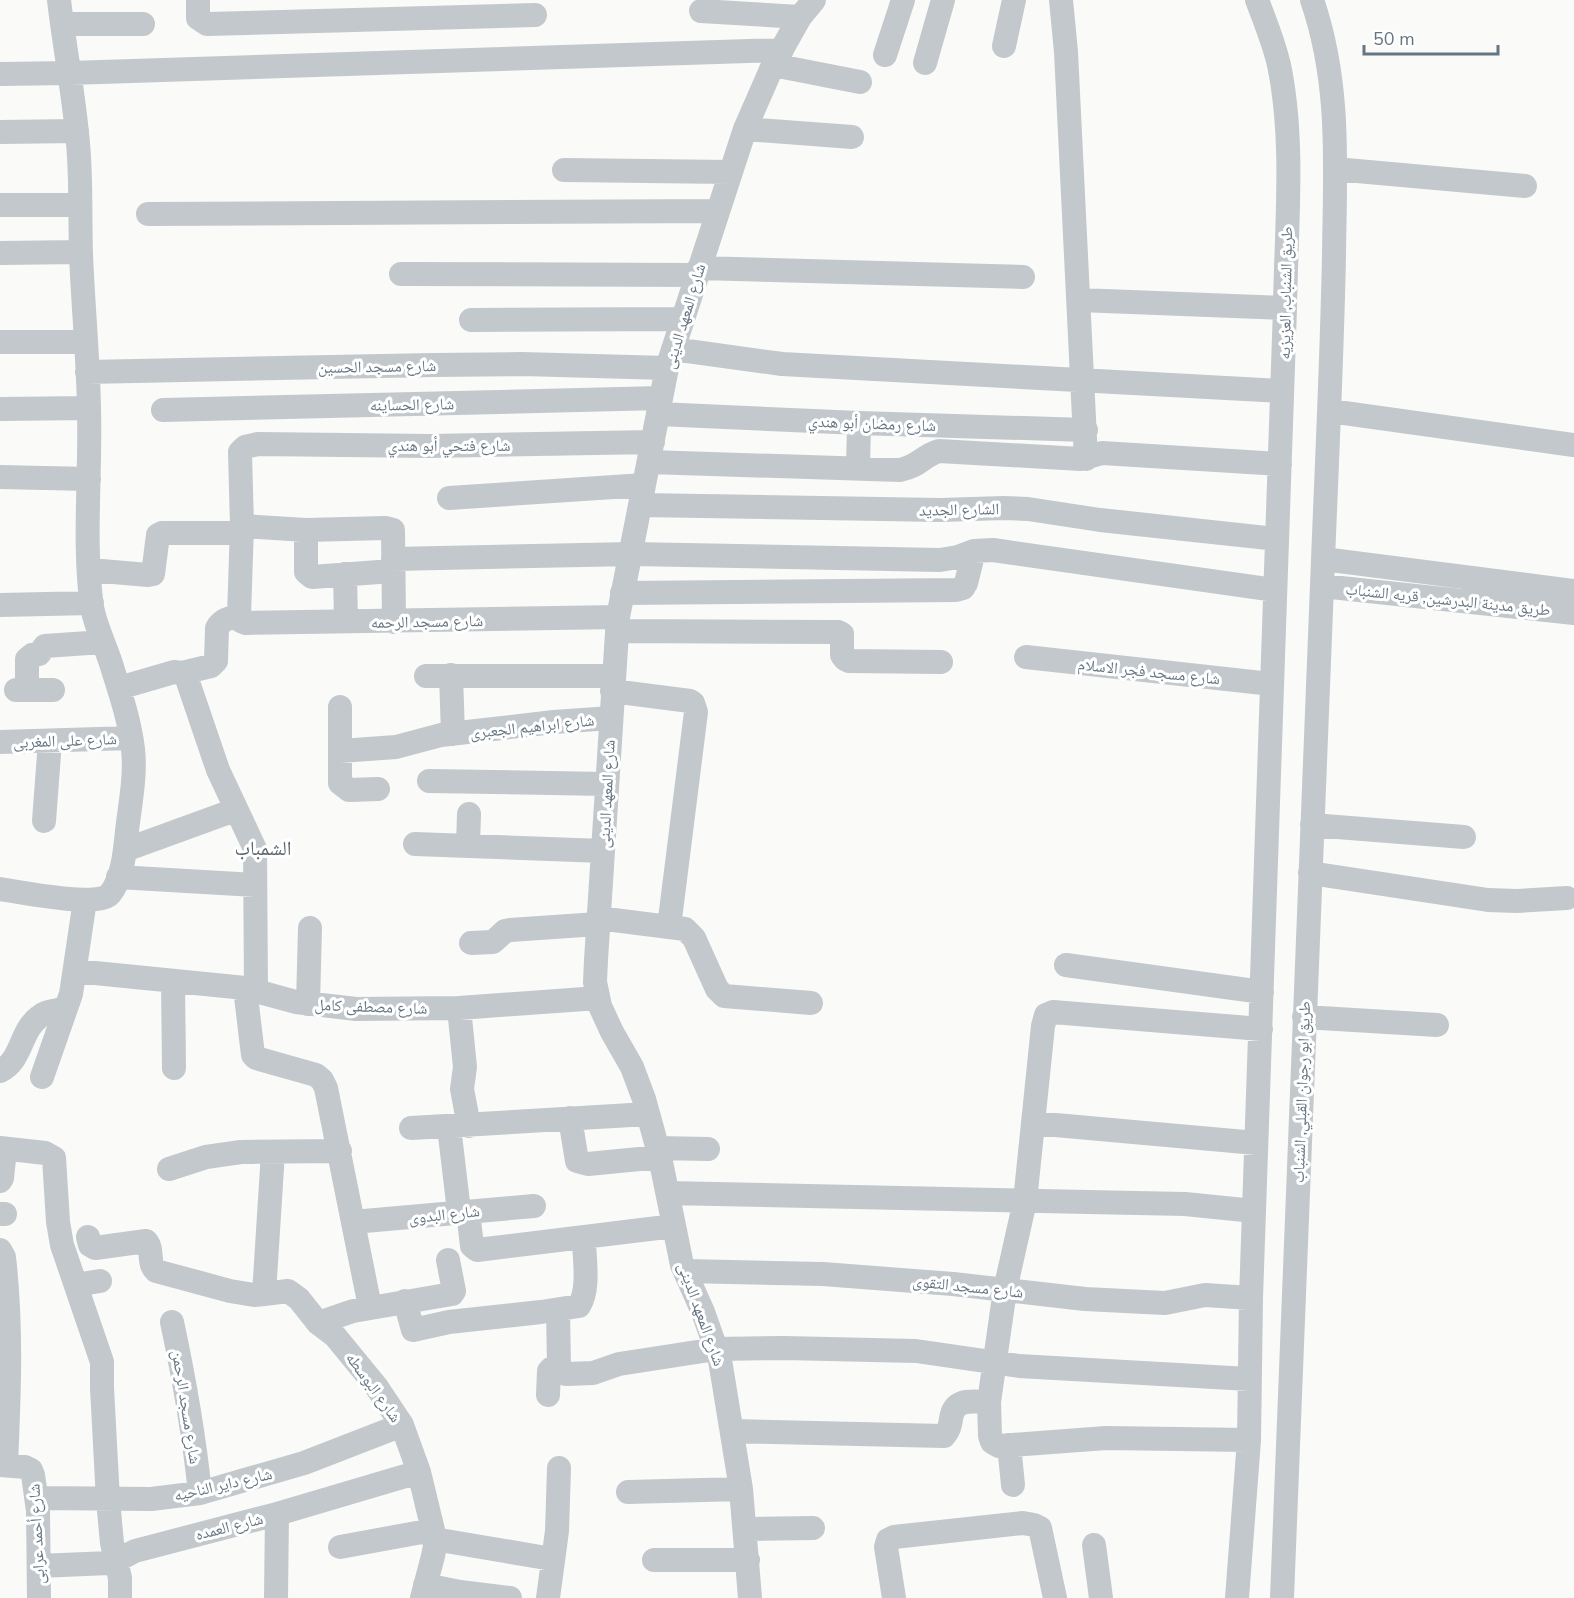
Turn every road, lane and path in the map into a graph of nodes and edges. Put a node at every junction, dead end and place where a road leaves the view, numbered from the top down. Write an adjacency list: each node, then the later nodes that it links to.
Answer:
1 (59, 0): 12 (street)
2 (198, 0): 11 (street)
3 (903, 0): 15 (street)
4 (943, 0): 17 (street)
5 (1014, 0): 14 (street)
6 (1061, 0): 38 (street)
7 (1257, 0): 39 (street, طريق الشنباب, العزيزيه)
8 (1312, 0): 25 (street)
9 (807, 9): 10 (street); 16 (street, شارع المعهد الدينى)
10 (700, 11)
11 (535, 15)
12 (62, 24): 13 (street); 18 (street)
13 (143, 24)
14 (1004, 46)
15 (885, 55)
16 (777, 57): 18 (street); 20 (street); 21 (street, شارع المعهد الدينى)
17 (925, 63)
18 (70, 73): 19 (street); 22 (street)
19 (0, 74)
20 (860, 82)
21 (745, 129): 24 (street); 27 (street, شارع المعهد الدينى)
22 (77, 131): 23 (street); 30 (street)
23 (0, 132)
24 (852, 137)
25 (1335, 169): 28 (street); 52 (street)
26 (564, 170): 27 (street)
27 (730, 172): 31 (street, شارع المعهد الدينى)
28 (1525, 186)
29 (0, 205): 30 (street)
30 (80, 205): 33 (street)
31 (717, 212): 32 (street); 35 (street, شارع المعهد الدينى)
32 (148, 214)
33 (81, 252): 34 (street); 43 (street)
34 (0, 253)
35 (698, 271): 36 (street); 37 (street); 41 (street, شارع المعهد الدينى)
36 (401, 274)
37 (1023, 277)
38 (1079, 300): 39 (street); 46 (street)
39 (1285, 308): 47 (street, طريق الشنباب, العزيزيه)
40 (471, 320): 41 (street)
41 (682, 320): 44 (street, شارع المعهد الدينى)
42 (0, 342): 43 (street)
43 (85, 342): 45 (street)
44 (670, 359): 45 (street, شارع مسجد الحسين); 46 (street, شارع مسجد الحسين); 48 (street, شارع المعهد الدينى)
45 (87, 372): 49 (street)
46 (1083, 381): 47 (street, شارع مسجد الحسين); 54 (street)
47 (1282, 391): 57 (street, طريق الشنباب, العزيزيه)
48 (660, 406): 51 (street, شارع الحساينه); 53 (street, شارع رمضان أبو هندي); 59 (street, شارع المعهد الدينى)
49 (89, 408): 50 (street); 61 (street)
50 (0, 409)
51 (163, 410)
52 (1330, 411): 55 (street); 68 (street)
53 (859, 423): 54 (street, شارع رمضان أبو هندي); 58 (street)
54 (1086, 430): 56 (street)
55 (1574, 445)
56 (1086, 459): 57 (street); 58 (street)
57 (1280, 464): 65 (street, طريق الشنباب, العزيزيه)
58 (858, 468): 59 (street)
59 (646, 474): 62 (street); 63 (street, شارع فتحي أبو هندي); 65 (street, الشارع الجديد); 67 (street, شارع المعهد الدينى)
60 (0, 477): 61 (street)
61 (89, 479): 70 (street)
62 (448, 498)
63 (242, 529): 64 (street); 70 (street); 79 (street)
64 (306, 531): 69 (street); 71 (street)
65 (1277, 538): 73 (street, طريق الشنباب, العزيزيه)
66 (974, 551): 67 (street); 73 (street); 75 (street)
67 (632, 554): 69 (street); 75 (street, شارع المعهد الدينى)
68 (1323, 559): 72 (street); 74 (street, طريق مدينة البدرشين, قريه الشنباب)
69 (392, 565): 71 (street); 81 (street)
70 (90, 570): 76 (street)
71 (345, 574): 80 (street)
72 (1322, 586): 78 (street, طريق مدينة البدرشين, قريه الشنباب); 106 (street, طريق ابو رجوان القبلي, الشنباب)
73 (1275, 590): 90 (street)
74 (1574, 591)
75 (622, 593): 82 (street, شارع المعهد الدينى)
76 (92, 603): 77 (street); 83 (street)
77 (0, 605)
78 (1574, 613)
79 (239, 616): 80 (street, شارع مسجد الرحمه); 86 (street)
80 (346, 621): 81 (street, شارع مسجد الرحمه)
81 (394, 622): 82 (street, شارع مسجد الرحمه)
82 (617, 624): 85 (street, شارع مسجد الرحمه); 89 (street, شارع المعهد الدينى)
83 (103, 642): 91 (street); 92 (street)
84 (1026, 657): 90 (street, شارع مسجد فجر الاسلام)
85 (941, 662)
86 (182, 673): 91 (street); 103 (street)
87 (451, 675): 88 (street); 89 (street); 95 (street, شارع ابراهيم الجعبرى)
88 (426, 676)
89 (612, 683): 94 (street, شارع المعهد الدينى); 119 (street)
90 (1272, 684): 126 (street)
91 (119, 688): 96 (street)
92 (53, 690)
93 (340, 707): 99 (street)
94 (611, 718): 95 (street, شارع ابراهيم الجعبرى); 101 (street, شارع المعهد الدينى)
95 (453, 734): 99 (street, شارع ابراهيم الجعبرى)
96 (131, 738): 97 (street, شارع على المغربى); 110 (street)
97 (50, 741): 98 (street, شارع على المغربى); 105 (street)
98 (0, 742)
99 (340, 751): 102 (street)
100 (429, 781): 101 (street)
101 (607, 784): 111 (street, شارع المعهد الدينى)
102 (378, 789)
103 (235, 810): 110 (street); 114 (street)
104 (469, 814): 109 (street)
105 (44, 821)
106 (1312, 825): 107 (street); 112 (street, طريق ابو رجوان القبلي, الشنباب)
107 (1464, 837)
108 (415, 844): 109 (street)
109 (468, 845): 111 (street)
110 (124, 850): 113 (street)
111 (603, 851): 118 (street, شارع المعهد الدينى)
112 (1310, 873): 116 (street); 132 (street, طريق ابو رجوان القبلي, الشنباب)
113 (118, 877): 114 (street); 117 (street)
114 (255, 885): 125 (street)
115 (0, 889): 117 (street)
116 (1567, 898)
117 (85, 900): 123 (street)
118 (598, 921): 119 (street); 121 (street); 127 (street, شارع المعهد الدينى)
119 (669, 927): 128 (street)
120 (310, 928): 129 (street)
121 (471, 943)
122 (1066, 965): 126 (street)
123 (75, 971): 124 (street, شارع مصطفى كامل); 130 (street)
124 (173, 982): 125 (street, شارع مصطفى كامل); 135 (street)
125 (250, 989): 129 (street, شارع مصطفى كامل); 146 (street)
126 (1262, 992): 134 (street)
127 (598, 998): 131 (street, شارع مصطفى كامل); 138 (street, شارع المعهد الدينى)
128 (811, 1003)
129 (308, 1004): 131 (street, شارع مصطفى كامل)
130 (66, 1007): 136 (street); 137 (street)
131 (459, 1008): 141 (street)
132 (1304, 1017): 133 (street); 214 (street, طريق ابو رجوان القبلي, الشنباب)
133 (1437, 1024)
134 (1261, 1029): 140 (street); 143 (street)
135 (174, 1068)
136 (0, 1071)
137 (42, 1077)
138 (648, 1114): 139 (street); 148 (street, شارع المعهد الدينى)
139 (570, 1118): 141 (street); 148 (street)
140 (1033, 1124): 143 (street); 152 (street)
141 (459, 1126): 142 (street); 154 (street)
142 (411, 1128)
143 (1256, 1143): 155 (street)
144 (3, 1149): 150 (street); 164 (street)
145 (708, 1149): 148 (street)
146 (340, 1151): 147 (street); 156 (street)
147 (273, 1152): 149 (street); 166 (street)
148 (659, 1153): 151 (street, شارع المعهد الدينى)
149 (169, 1169)
150 (0, 1181)
151 (668, 1193): 152 (street); 157 (street, شارع المعهد الدينى)
152 (1025, 1201): 155 (street); 165 (street)
153 (534, 1206): 154 (street, شارع البدوى)
154 (463, 1211): 156 (street, شارع البدوى); 159 (street)
155 (1254, 1211): 167 (street)
156 (353, 1222): 169 (street)
157 (674, 1226): 159 (street); 162 (street, شارع المعهد الدينى)
158 (88, 1237): 166 (street)
159 (584, 1238): 170 (street)
160 (0, 1250): 183 (street)
161 (448, 1260): 168 (street)
162 (685, 1270): 165 (street, شارع مسجد التقوى); 173 (street, شارع المعهد الدينى)
163 (100, 1281): 164 (street)
164 (76, 1285): 191 (street)
165 (1005, 1290): 167 (street, شارع مسجد التقوى); 174 (street)
166 (264, 1294): 172 (street, شارع البوسطه)
167 (1251, 1298): 176 (street)
168 (405, 1301): 169 (street); 170 (street)
169 (370, 1307): 172 (street)
170 (558, 1310): 175 (street)
171 (172, 1322): 189 (street, شارع مسجد الرحمن)
172 (318, 1323): 179 (street, شارع البوسطه)
173 (716, 1349): 174 (street); 175 (street); 180 (street, شارع المعهد الدينى)
174 (996, 1361): 176 (street); 178 (street)
175 (559, 1368): 177 (street)
176 (1249, 1379): 181 (street)
177 (548, 1395)
178 (989, 1402): 180 (street); 182 (street)
179 (402, 1425): 185 (street, شارع البوسطه); 189 (street, شارع داير الناحيه)
180 (733, 1431): 187 (street, شارع المعهد الدينى)
181 (1249, 1440): 182 (street); 213 (street)
182 (1009, 1445): 186 (street)
183 (3, 1465): 190 (street, شارع أحمد عرابى)
184 (559, 1468): 198 (street)
185 (419, 1472): 192 (street, شارع العمده); 195 (street, شارع البوسطه)
186 (1013, 1485)
187 (741, 1489): 188 (street); 194 (street, شارع المعهد الدينى)
188 (628, 1492)
189 (200, 1493): 191 (street, شارع داير الناحيه)
190 (37, 1498): 191 (street, شارع داير الناحيه); 202 (street, شارع أحمد عرابى)
191 (108, 1500): 201 (street)
192 (277, 1514): 201 (street, شارع العمده); 206 (street)
193 (813, 1528): 194 (street)
194 (745, 1529): 200 (street, شارع المعهد الدينى)
195 (433, 1534): 197 (street); 198 (street); 203 (street, شارع البوسطه)
196 (1094, 1545): 212 (street)
197 (340, 1547)
198 (552, 1559): 208 (street)
199 (654, 1560): 200 (street)
200 (748, 1560): 209 (street, شارع المعهد الدينى)
201 (116, 1561): 202 (street, شارع العمده); 205 (street)
202 (39, 1566): 204 (street, شارع أحمد عرابى)
203 (423, 1592): 207 (street)
204 (39, 1598)
205 (120, 1598)
206 (276, 1598)
207 (510, 1598)
208 (548, 1598)
209 (750, 1598)
210 (894, 1598): 211 (street)
211 (1055, 1598)
212 (1101, 1598)
213 (1237, 1598)
214 (1282, 1598)

